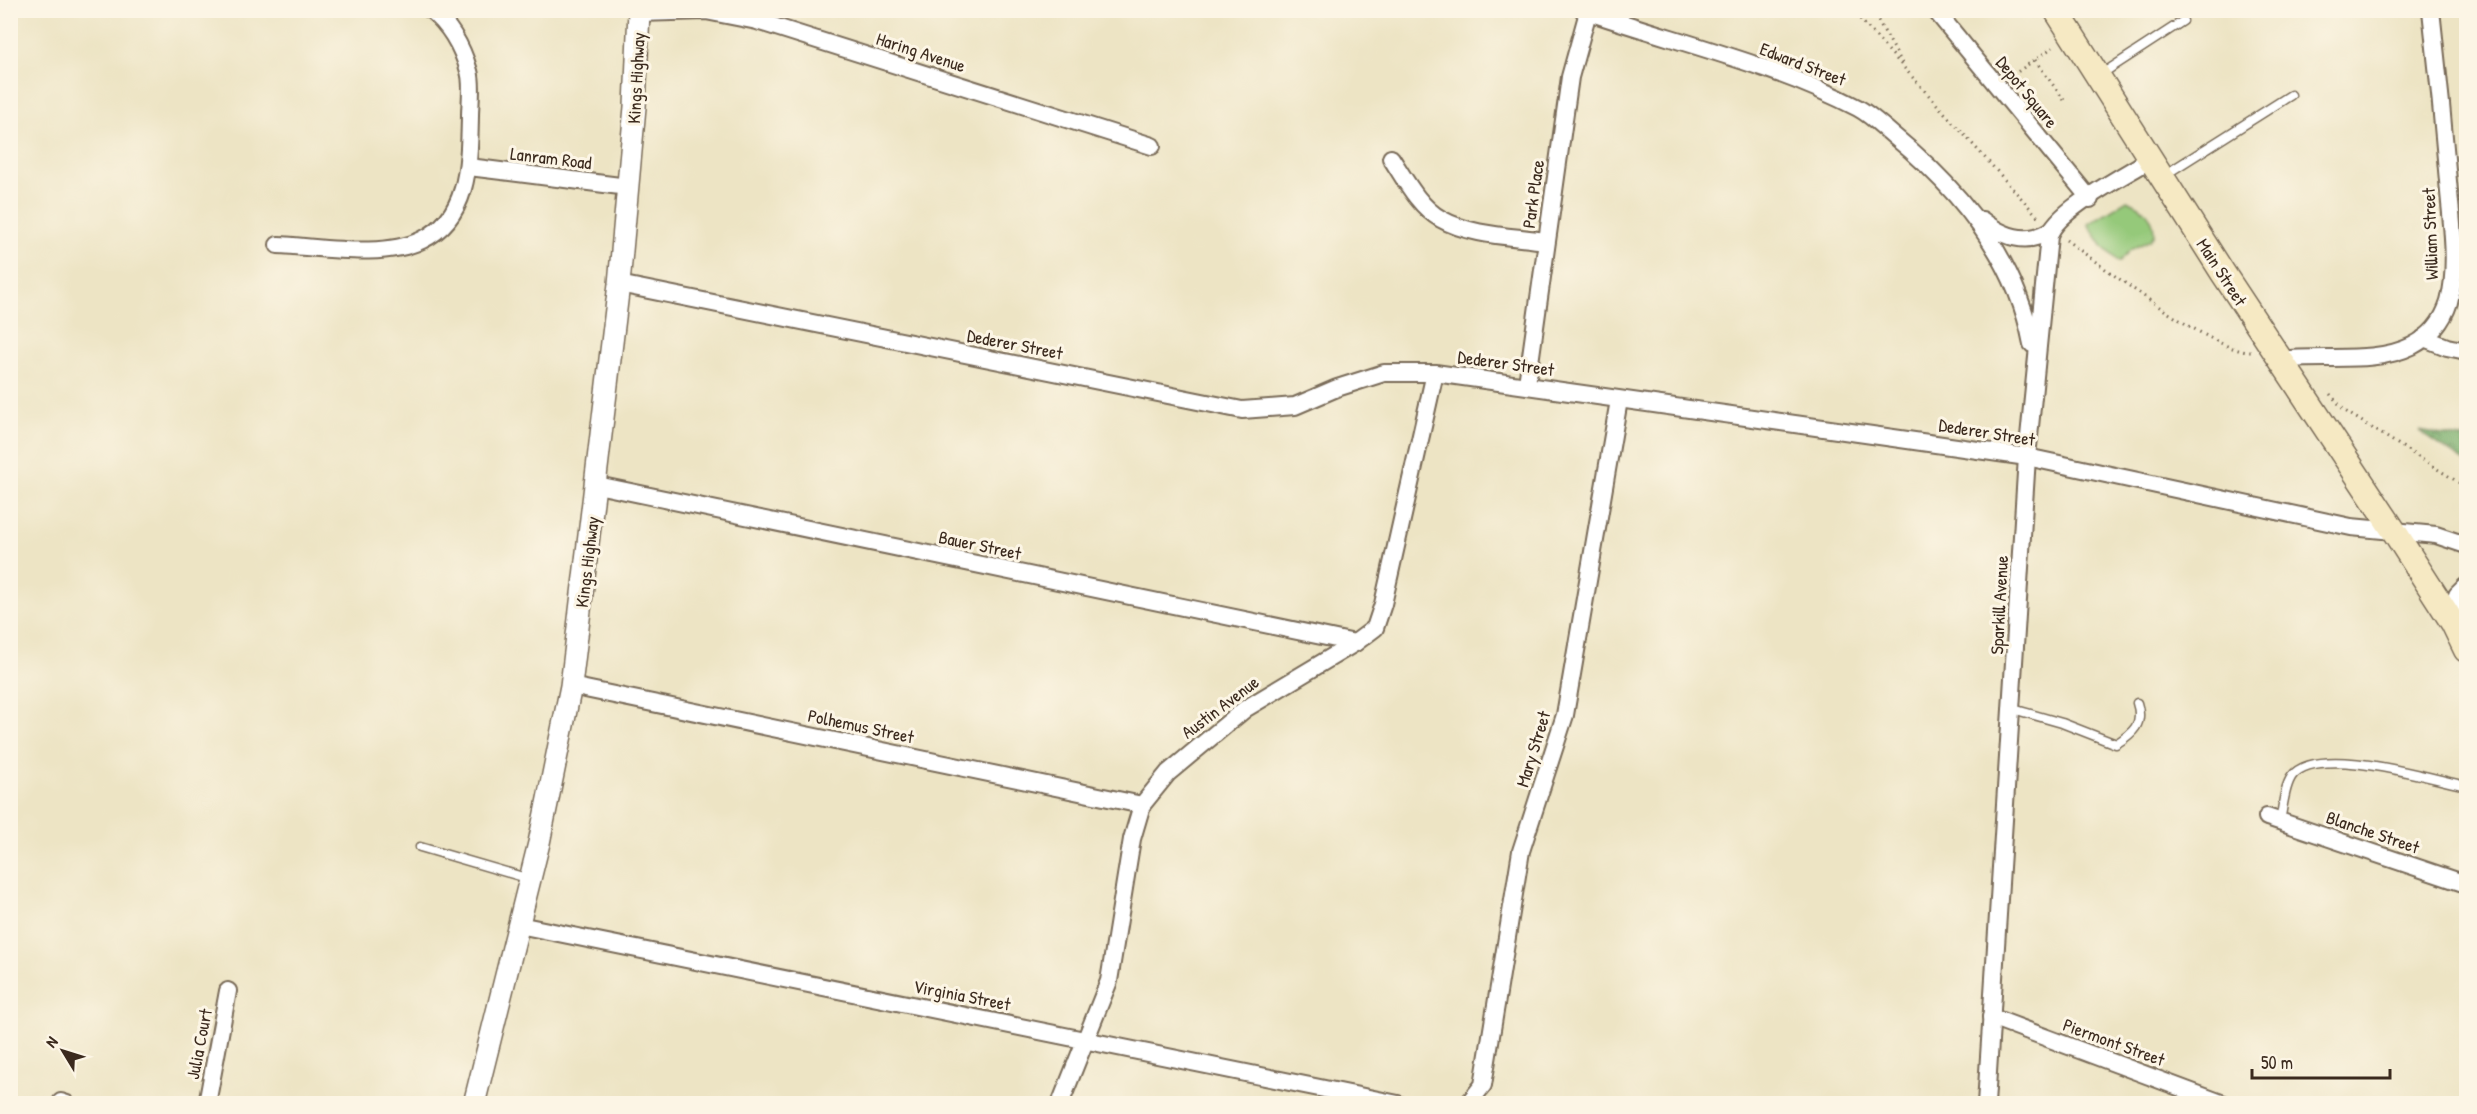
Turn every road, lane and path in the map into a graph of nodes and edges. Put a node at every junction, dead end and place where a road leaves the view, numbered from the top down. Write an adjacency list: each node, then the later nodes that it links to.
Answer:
1 (431, 10): 19 (street)
2 (1852, 10): 12 (path)
3 (1872, 10): 12 (path)
4 (1935, 10): 22 (street, Depot Square)
5 (2056, 10): 14 (main road, Main Street)
6 (2431, 10): 29 (street, William Street)
7 (1586, 11): 23 (street, Edward Street); 26 (street, Park Place)
8 (639, 12): 17 (street, Haring Avenue); 21 (street, Kings Highway)
9 (2183, 21): 14 (lane)
10 (2056, 45): 11 (path)
11 (2035, 60): 13 (path); 16 (path)
12 (1907, 72): 24 (path)
13 (2013, 75)
14 (2097, 77): 20 (main road, Main Street)
15 (2291, 96): 20 (lane)
16 (2064, 100)
17 (1152, 146)
18 (1390, 158): 26 (street)
19 (469, 167): 21 (street, Lanram Road); 27 (street)
20 (2155, 169): 22 (street); 32 (main road, Main Street)
21 (628, 187): 28 (street, Kings Highway)
22 (2090, 199): 25 (street)
23 (1974, 214): 25 (street); 33 (street)
24 (2039, 218)
25 (2058, 235): 31 (path); 33 (street, Sparkill Avenue)
26 (1546, 241): 35 (street, Park Place)
27 (278, 245)
28 (619, 284): 34 (street, Dederer Street); 39 (street, Kings Highway)
29 (2424, 338): 30 (street); 32 (street, William Street)
30 (2466, 351)
31 (2259, 352)
32 (2281, 360): 41 (main road, Main Street)
33 (2035, 364): 38 (street, Sparkill Avenue)
34 (1435, 373): 35 (street, Dederer Street); 45 (street, Austin Avenue)
35 (1527, 384): 36 (street, Dederer Street)
36 (1619, 400): 38 (street, Dederer Street); 64 (street, Mary Street)
37 (2345, 411): 40 (path)
38 (2027, 457): 41 (street, Dederer Street); 49 (street, Sparkill Avenue)
39 (597, 485): 45 (street, Bauer Street); 47 (street, Kings Highway)
40 (2466, 488)
41 (2394, 531): 42 (street, Dederer Street); 44 (main road, Main Street)
42 (2466, 545)
43 (2466, 585): 44 (street)
44 (2453, 623): 46 (main road, Main Street)
45 (1355, 643): 51 (street, Austin Avenue)
46 (2466, 650)
47 (571, 686): 51 (street, Polhemus Street); 54 (street, Kings Highway)
48 (2136, 703): 49 (lane)
49 (2013, 709): 58 (street, Sparkill Avenue)
50 (2466, 786): 52 (lane)
51 (1142, 804): 59 (street, Austin Avenue)
52 (2273, 819): 55 (street, Blanche Street)
53 (420, 847): 54 (lane)
54 (530, 879): 56 (street, Kings Highway)
55 (2466, 884)
56 (519, 925): 59 (street, Virginia Street); 61 (street, Kings Highway)
57 (228, 991): 60 (street, Julia Court)
58 (1991, 1017): 65 (street, Sparkill Avenue); 66 (street, Piermont Street)
59 (1086, 1040): 62 (street, Austin Avenue); 63 (street, Virginia Street)
60 (207, 1104)
61 (474, 1104)
62 (1060, 1104)
63 (1398, 1104)
64 (1468, 1104)
65 (1986, 1104)
66 (2224, 1104)

